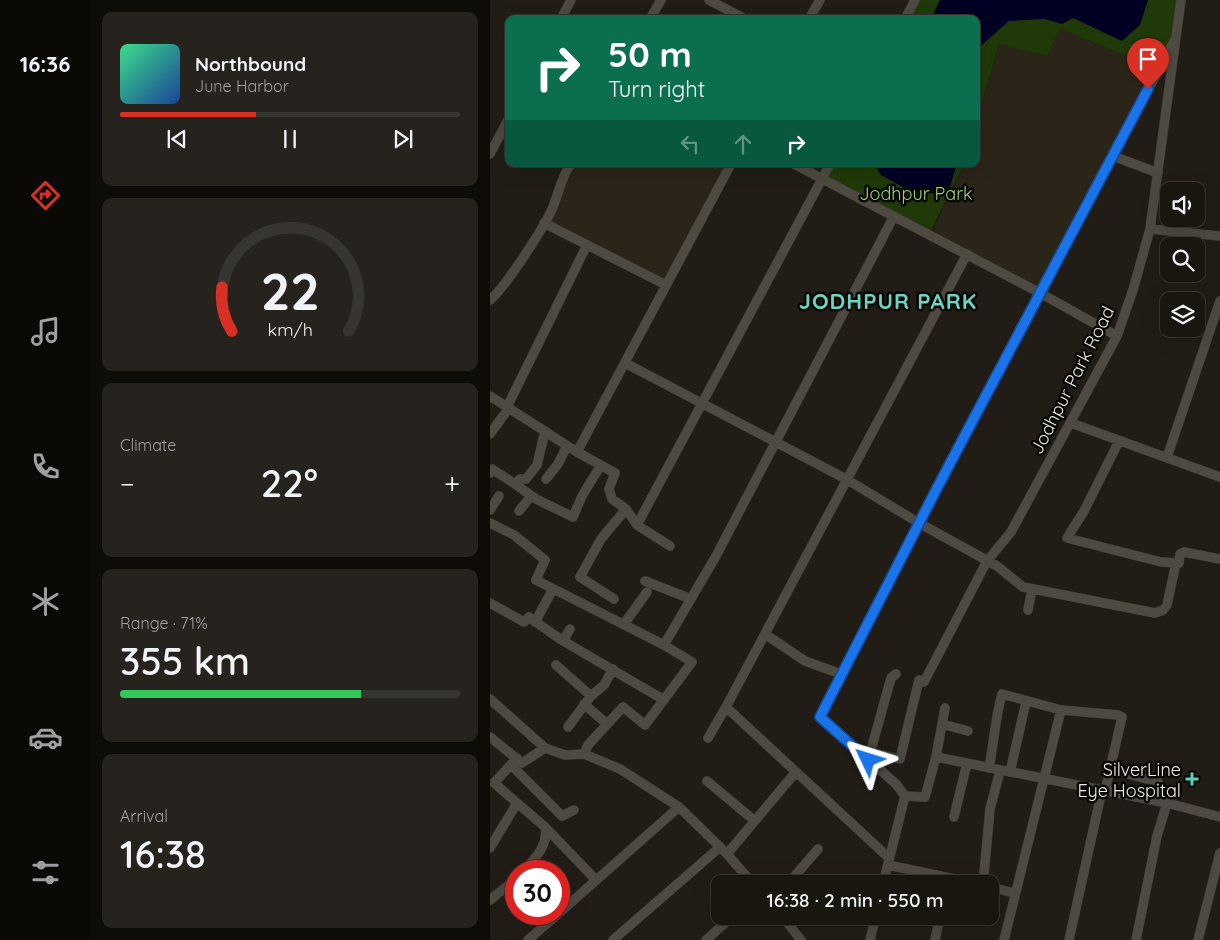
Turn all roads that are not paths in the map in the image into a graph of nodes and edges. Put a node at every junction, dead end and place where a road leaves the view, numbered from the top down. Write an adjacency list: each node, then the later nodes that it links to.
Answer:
1 (571, 0): 7 (street)
2 (661, 0): 8 (street)
3 (709, 0): 9 (street)
4 (820, 0): 10 (street)
5 (915, 0): 11 (street)
6 (1181, 0): 12 (street, Jodhpur Park Road)
7 (563, 15)
8 (652, 15)
9 (737, 15)
10 (811, 15)
11 (907, 15)
12 (1175, 39): 15 (street); 20 (street, Jodhpur Park Road)
13 (505, 125): 14 (street)
14 (491, 148)
15 (1113, 156): 20 (street); 29 (street)
16 (570, 167): 23 (street)
17 (729, 167): 28 (street)
18 (800, 167): 21 (street)
19 (828, 167): 21 (street)
20 (1158, 173): 24 (street, Jodhpur Park Road)
21 (822, 179): 22 (street); 35 (street)
22 (894, 216): 27 (street); 41 (street)
23 (544, 223): 26 (street); 30 (street)
24 (1150, 228): 25 (street); 32 (street, Jodhpur Park Road)
25 (1220, 236)
26 (587, 245): 28 (street); 36 (street)
27 (967, 254): 29 (street); 49 (street)
28 (666, 285): 33 (street)
29 (1040, 293): 32 (street); 57 (street)
30 (492, 296)
31 (1220, 301): 44 (street)
32 (1117, 336): 37 (street, Jodhpur Park Road)
33 (625, 363): 35 (street); 43 (street)
34 (490, 396): 36 (street)
35 (702, 405): 41 (street); 58 (street)
36 (508, 407): 38 (street); 39 (street)
37 (1071, 423): 40 (street); 61 (street, Jodhpur Park Road)
38 (545, 431): 42 (street); 50 (street)
39 (490, 434)
40 (1119, 440): 44 (street); 62 (street)
41 (775, 442): 49 (street); 68 (street)
42 (568, 446): 43 (street); 48 (street)
43 (577, 452): 45 (street)
44 (1168, 457): 47 (street)
45 (601, 466): 52 (street); 53 (street)
46 (490, 473): 50 (street)
47 (1220, 477)
48 (546, 479)
49 (846, 479): 57 (street); 74 (street)
50 (515, 484): 52 (street)
51 (498, 496): 54 (street)
52 (531, 496): 55 (street)
53 (626, 509): 58 (street); 67 (street)
54 (490, 510)
55 (518, 511)
56 (490, 523): 64 (street)
57 (919, 523): 61 (street); 79 (street)
58 (637, 526): 59 (street)
59 (670, 546)
60 (1220, 559): 62 (street)
61 (987, 561): 65 (street); 97 (street, Jodhpur Park Road)
62 (1179, 563): 65 (street)
63 (645, 581): 68 (street)
64 (553, 589): 71 (street); 72 (street)
65 (1032, 589): 70 (street)
66 (648, 592): 72 (street)
67 (614, 599)
68 (691, 599): 76 (street)
69 (490, 603): 71 (street)
70 (1028, 610)
71 (535, 622): 75 (street)
72 (624, 624): 76 (street)
73 (570, 629): 75 (street)
74 (765, 634): 79 (street); 86 (street)
75 (563, 641): 78 (street)
76 (664, 645): 83 (street)
77 (556, 665): 81 (street)
78 (613, 669): 81 (street); 83 (street)
79 (841, 674): 97 (street)
80 (896, 674): 97 (street)
81 (591, 696): 85 (street)
82 (490, 698): 95 (street)
83 (664, 700): 89 (street)
84 (1026, 702): 88 (street); 101 (street); 104 (street)
85 (584, 704): 89 (street); 91 (street)
86 (726, 707): 94 (street); 105 (street)
87 (945, 708): 90 (street)
88 (1061, 710): 102 (street); 106 (street)
89 (607, 724): 96 (street)
90 (942, 724): 92 (street); 98 (street)
91 (568, 727)
92 (968, 731)
93 (490, 737): 99 (street)
94 (708, 738)
95 (545, 748): 96 (street); 99 (street)
96 (584, 754): 113 (street)
97 (870, 756): 110 (street)
98 (936, 757): 100 (street); 110 (street)
99 (514, 762): 111 (street); 114 (street)
100 (967, 763): 101 (street); 115 (street)
101 (989, 768): 103 (street)
102 (1110, 769): 108 (street); 109 (street)
103 (1000, 771): 104 (street); 130 (street)
104 (1010, 772): 106 (street)
105 (795, 773): 117 (street); 125 (street)
106 (1046, 778): 109 (street); 134 (street)
107 (707, 781): 117 (street)
108 (1158, 782)
109 (1103, 791): 112 (street); 149 (street)
110 (905, 796): 125 (street)
111 (517, 802): 118 (street); 120 (street)
112 (1166, 803): 116 (street); 150 (street)
113 (679, 807): 119 (street); 131 (street)
114 (574, 810)
115 (954, 817)
116 (1220, 817)
117 (755, 821): 123 (street)
118 (545, 827): 124 (street); 131 (street)
119 (720, 847): 123 (street); 143 (street)
120 (490, 848)
121 (818, 849): 127 (street)
122 (1220, 853): 151 (street)
123 (727, 854): 126 (street)
124 (533, 860)
125 (888, 862): 128 (street); 129 (street)
126 (745, 875)
127 (796, 875)
128 (885, 875)
129 (930, 875)
130 (984, 875)
131 (596, 880): 136 (street)
132 (505, 888): 135 (street)
133 (999, 889): 134 (street)
134 (1014, 893): 148 (street)
135 (490, 900)
136 (570, 903)
137 (545, 925): 142 (street)
138 (724, 925): 144 (street)
139 (789, 925): 145 (street)
140 (874, 925): 146 (street)
141 (938, 925): 147 (street)
142 (528, 940)
143 (613, 940)
144 (706, 940)
145 (801, 940)
146 (870, 940)
147 (935, 940)
148 (1004, 940)
149 (1068, 940)
150 (1136, 940)
151 (1198, 940)

